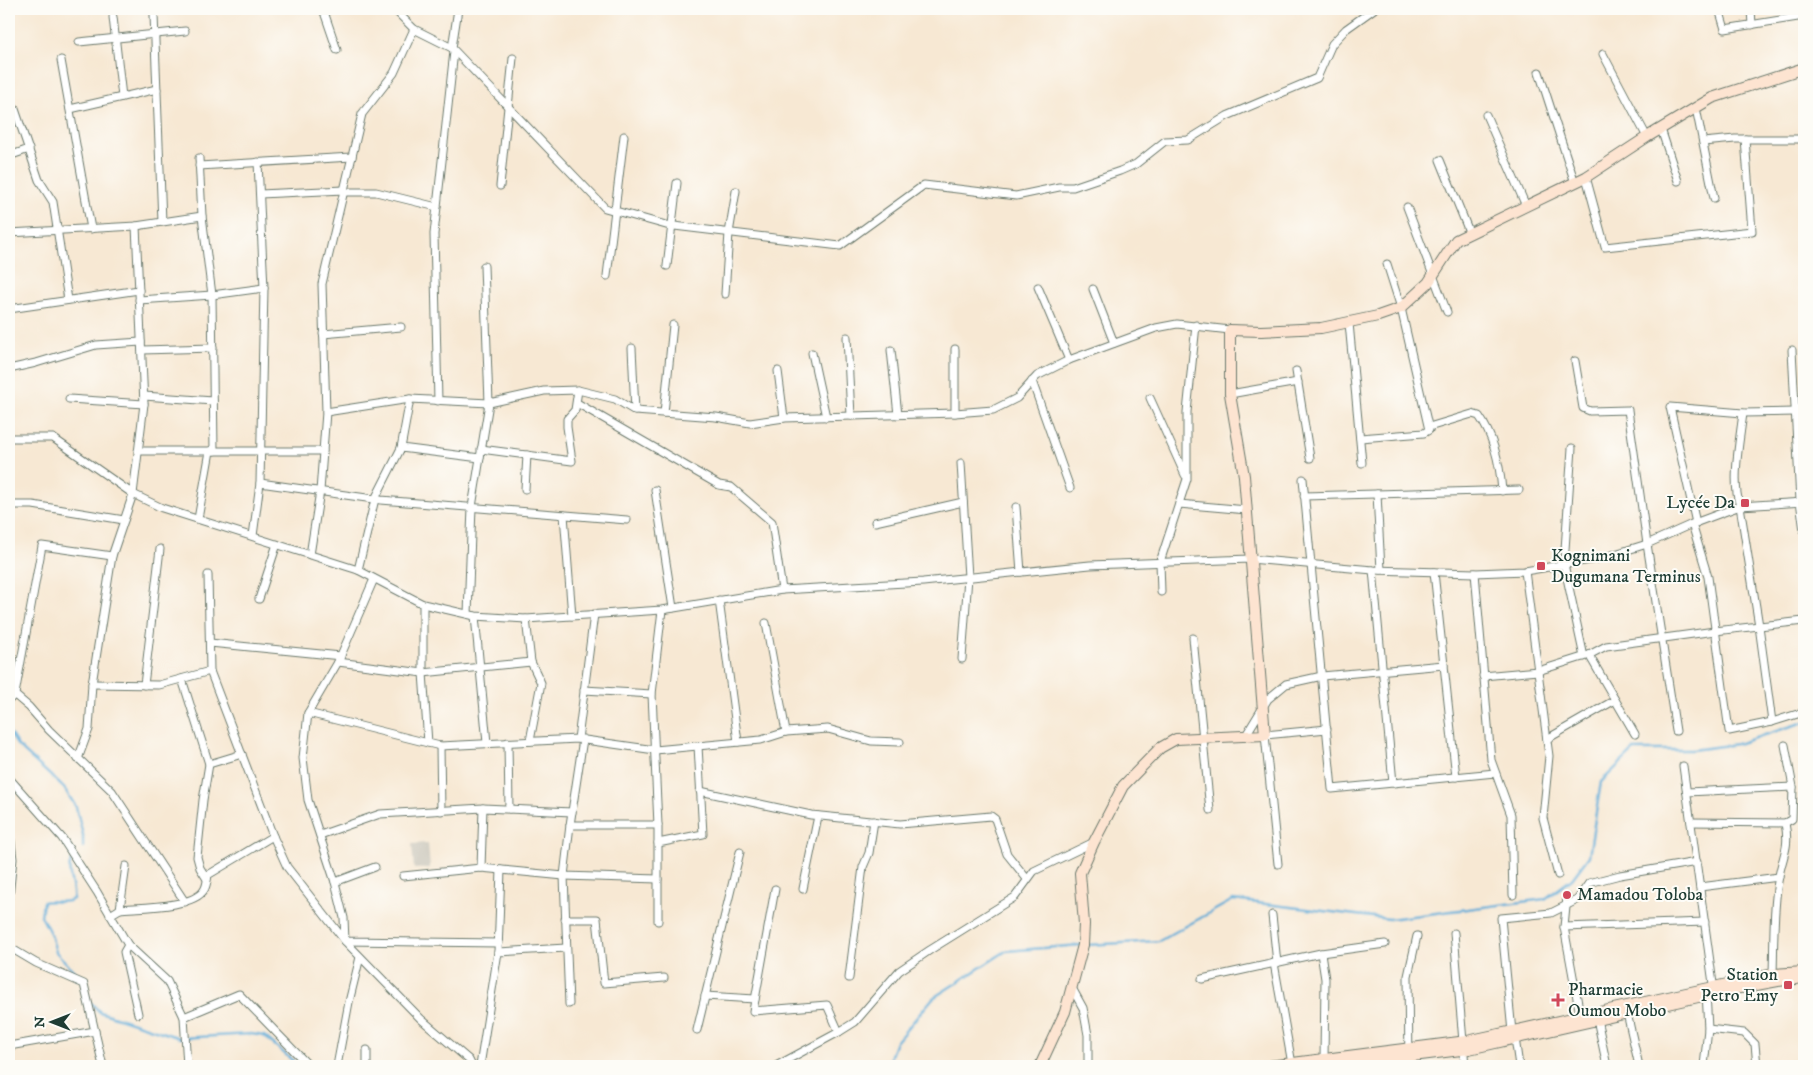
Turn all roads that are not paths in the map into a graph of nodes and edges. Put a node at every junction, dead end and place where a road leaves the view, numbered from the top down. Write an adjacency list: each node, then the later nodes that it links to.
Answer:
1 (324, 9): 16 (street)
2 (394, 9): 12 (street)
3 (458, 9): 17 (street)
4 (1374, 9): 61 (street)
5 (1719, 9): 10 (street)
6 (1750, 9): 10 (street)
7 (154, 15): 13 (street)
8 (1804, 16): 10 (street)
9 (113, 17): 14 (street)
10 (1752, 25)
11 (185, 30): 13 (street)
12 (414, 30): 17 (street); 38 (street)
13 (155, 34): 14 (street); 23 (street)
14 (116, 38): 15 (street); 24 (street)
15 (78, 42)
16 (337, 50)
17 (453, 50): 25 (street); 50 (street)
18 (1603, 54): 32 (street)
19 (513, 58): 25 (street)
20 (61, 60): 28 (street)
21 (1804, 68): 26 (street)
22 (1539, 72): 44 (street)
23 (157, 89): 24 (street); 55 (street)
24 (122, 97): 28 (street)
25 (508, 107): 45 (street); 53 (street)
26 (1696, 108): 30 (street); 35 (street)
27 (9, 109): 36 (street)
28 (70, 109): 58 (street)
29 (1486, 116): 51 (street)
30 (1661, 129): 32 (street); 42 (street)
31 (624, 136): 53 (street)
32 (1647, 137): 41 (street)
33 (1745, 139): 34 (street); 35 (street); 41 (street)
34 (1804, 140)
35 (1703, 142): 49 (street)
36 (29, 149): 37 (street); 59 (street)
37 (9, 156)
38 (352, 157): 40 (street); 46 (street)
39 (1440, 160): 62 (street)
40 (258, 162): 48 (street); 54 (street)
41 (1586, 177): 44 (street)
42 (1678, 180)
43 (677, 183): 57 (street)
44 (1575, 183): 51 (street)
45 (500, 186)
46 (344, 191): 48 (street); 50 (street); 84 (street)
47 (736, 191): 61 (street)
48 (260, 194): 69 (street)
49 (1714, 198)
50 (437, 206): 109 (street)
51 (1526, 206): 62 (street)
52 (1407, 207): 67 (street)
53 (615, 211): 57 (street); 66 (street)
54 (202, 216): 55 (street); 72 (street)
55 (162, 222): 56 (street)
56 (136, 226): 58 (street); 71 (street)
57 (672, 226): 61 (street); 65 (street)
58 (91, 229): 59 (street)
59 (57, 231): 60 (street); 74 (street)
60 (9, 233)
61 (729, 233): 73 (street)
62 (1470, 234): 67 (street)
63 (1387, 264): 76 (street)
64 (484, 266): 110 (street)
65 (666, 266)
66 (608, 276)
67 (1433, 276): 76 (street); 78 (street)
68 (1038, 287): 95 (street)
69 (264, 288): 72 (street); 131 (street)
70 (1093, 289): 87 (street)
71 (139, 290): 74 (street); 75 (street)
72 (212, 294): 75 (street); 88 (street)
73 (725, 294)
74 (68, 300): 77 (street)
75 (139, 300): 86 (street)
76 (1400, 308): 79 (street); 123 (street)
77 (9, 309)
78 (1447, 312)
79 (1349, 322): 83 (street); 125 (street)
80 (673, 325): 116 (street)
81 (1196, 325): 83 (street); 87 (street); 138 (street)
82 (401, 327): 84 (street)
83 (1230, 330): 103 (street)
84 (323, 334): 114 (street)
85 (847, 337): 120 (street)
86 (141, 342): 91 (street); 97 (street)
87 (1114, 344): 95 (street)
88 (212, 348): 91 (street); 108 (street)
89 (632, 348): 113 (street)
90 (955, 349): 117 (street)
91 (142, 350): 104 (street)
92 (891, 350): 119 (street)
93 (1792, 350): 115 (street)
94 (812, 353): 121 (street)
95 (1069, 360): 100 (street)
96 (1575, 361): 168 (street)
97 (9, 369)
98 (1296, 371): 101 (street)
99 (778, 372): 122 (street)
100 (1032, 381): 117 (street); 141 (street)
101 (1298, 382): 103 (street); 135 (street)
102 (578, 390): 110 (street); 111 (street); 113 (street)
103 (1230, 394): 158 (street)
104 (144, 396): 108 (street); 112 (street)
105 (1150, 398): 138 (street)
106 (69, 400): 112 (street)
107 (410, 400): 109 (street); 114 (street); 126 (street)
108 (213, 401): 130 (street)
109 (438, 401): 110 (street)
110 (489, 403): 128 (street)
111 (577, 403): 133 (street); 186 (street)
112 (144, 404): 129 (street)
113 (635, 411): 116 (street)
114 (326, 412): 132 (street)
115 (1796, 412): 118 (street); 151 (street)
116 (664, 413): 122 (street)
117 (955, 413): 119 (street)
118 (1743, 413): 155 (street); 164 (street)
119 (898, 415): 120 (street)
120 (851, 416): 121 (street)
121 (826, 417): 122 (street)
122 (784, 418)
123 (1430, 427): 125 (street); 144 (street)
124 (9, 438): 147 (street)
125 (1360, 438): 137 (street)
126 (402, 448): 134 (street); 150 (street)
127 (1572, 448): 175 (street)
128 (481, 449): 133 (street); 134 (street)
129 (138, 451): 130 (street); 147 (street)
130 (212, 451): 131 (street); 160 (street)
131 (261, 451): 132 (street); 140 (street)
132 (323, 451): 146 (street)
133 (527, 455): 142 (street)
134 (480, 458): 157 (street)
135 (1310, 458)
136 (961, 463): 152 (street)
137 (1362, 463)
138 (1187, 479): 153 (street)
139 (1303, 479): 149 (street)
140 (260, 482): 146 (street); 166 (street)
141 (1070, 488)
142 (525, 489)
143 (654, 490): 191 (street)
144 (1502, 490): 145 (street); 148 (street)
145 (1520, 490)
146 (320, 491): 150 (street); 170 (street)
147 (133, 494): 160 (street); 161 (street)
148 (1377, 494): 149 (street); 178 (street)
149 (1304, 496): 174 (street)
150 (375, 499): 157 (street); 176 (street)
151 (1802, 501): 155 (street); 165 (street)
152 (963, 502): 163 (street); 184 (street)
153 (1179, 504): 158 (street); 173 (street)
154 (9, 505): 161 (street)
155 (1740, 506): 164 (street); 199 (street)
156 (1016, 507): 180 (street)
157 (472, 508): 159 (street); 194 (street)
158 (1246, 510): 172 (street)
159 (564, 515): 162 (street); 195 (street)
160 (198, 519): 166 (street)
161 (124, 520): 171 (street)
162 (627, 520)
163 (875, 522)
164 (1694, 524): 168 (street); 200 (street)
165 (1804, 531)
166 (254, 536): 167 (street)
167 (277, 544): 170 (street); 188 (street)
168 (1647, 544): 175 (street); 202 (street)
169 (160, 549): 218 (street)
170 (310, 555): 176 (street)
171 (112, 556): 217 (street); 220 (street)
172 (1250, 559): 173 (street); 174 (street); 224 (street)
173 (1160, 562): 180 (street); 187 (street)
174 (1311, 564): 177 (street); 214 (street)
175 (1564, 564): 179 (street); 204 (street)
176 (358, 570): 185 (street)
177 (1373, 570): 178 (street); 211 (street)
178 (1382, 570): 181 (street)
179 (1525, 571): 182 (street); 212 (street)
180 (1021, 572): 184 (street)
181 (1434, 572): 182 (street); 208 (street)
182 (1475, 573): 215 (street)
183 (208, 575): 203 (street)
184 (968, 577): 186 (street); 206 (street)
185 (374, 579): 190 (street); 205 (street)
186 (782, 590): 189 (street)
187 (1161, 592)
188 (259, 600)
189 (719, 600): 191 (street); 239 (street)
190 (423, 604): 194 (street); 213 (street)
191 (674, 608): 192 (street)
192 (662, 610): 193 (street); 221 (street)
193 (594, 614): 195 (street); 219 (street)
194 (472, 615): 196 (street); 209 (street)
195 (572, 616): 196 (street)
196 (526, 619): 207 (street)
197 (1804, 621): 199 (street)
198 (766, 623): 230 (street)
199 (1759, 626): 200 (street); 227 (street)
200 (1715, 631): 202 (street); 227 (street)
201 (1193, 638): 234 (street)
202 (1662, 638): 204 (street); 229 (street)
203 (210, 643): 205 (street); 210 (street)
204 (1586, 656): 212 (street); 223 (street)
205 (339, 659): 213 (street); 226 (street)
206 (962, 659)
207 (531, 662): 209 (street); 237 (street)
208 (1444, 665): 211 (street); 252 (street)
209 (480, 667): 213 (street); 242 (street)
210 (210, 671): 216 (street); 247 (street)
211 (1383, 671): 214 (street); 254 (street)
212 (1538, 671): 215 (street); 236 (street)
213 (423, 673): 241 (street)
214 (1322, 676): 224 (street); 228 (street)
215 (1483, 676): 251 (street)
216 (182, 679): 218 (street); 249 (street)
217 (92, 684): 218 (street); 248 (street)
218 (144, 685)
219 (584, 690): 221 (street); 235 (street)
220 (12, 692): 222 (street); 248 (street)
221 (652, 694): 246 (street)
222 (9, 700)
223 (1615, 700): 232 (street); 236 (street)
224 (1262, 706): 231 (street); 233 (street)
225 (1804, 712): 227 (street)
226 (308, 714): 241 (street); 270 (street)
227 (1772, 722)
228 (1327, 729): 231 (street); 254 (street)
229 (1676, 731)
230 (786, 732): 239 (street); 240 (street)
231 (1265, 734): 233 (street); 276 (street)
232 (1635, 734)
233 (1246, 735): 234 (street)
234 (1203, 738): 260 (street); 272 (street)
235 (581, 739): 237 (street); 246 (street); 262 (street)
236 (1547, 739): 281 (street)
237 (530, 741): 238 (street)
238 (508, 742): 242 (street); 259 (street)
239 (738, 742): 245 (street)
240 (900, 742)
241 (428, 743): 244 (street)
242 (487, 743): 244 (street)
243 (1785, 745): 255 (street)
244 (440, 746): 261 (street)
245 (698, 746): 246 (street); 256 (street)
246 (655, 750): 269 (street)
247 (242, 754): 249 (street); 271 (street)
248 (78, 759): 295 (street)
249 (209, 764): 285 (street)
250 (1683, 766): 257 (street)
251 (1495, 773): 252 (street); 292 (street)
252 (1456, 777): 254 (street)
253 (9, 778): 298 (street)
254 (1394, 783)
255 (1793, 787): 257 (street); 266 (street)
256 (700, 791): 263 (street); 273 (street)
257 (1687, 792): 265 (street)
258 (483, 808): 259 (street); 261 (street); 279 (street)
259 (509, 809): 262 (street)
260 (1210, 810)
261 (442, 811): 270 (street)
262 (572, 812): 267 (street)
263 (818, 816): 264 (street); 291 (street)
264 (874, 821): 287 (street); 319 (street)
265 (1691, 822): 266 (street); 275 (street)
266 (1785, 823): 284 (street)
267 (570, 824): 269 (street); 283 (street)
268 (9, 826): 293 (street)
269 (658, 826): 273 (street)
270 (320, 835): 288 (street)
271 (273, 836): 285 (street); 306 (street)
272 (1094, 842): 287 (street); 322 (street)
273 (658, 843): 286 (street)
274 (740, 852): 324 (street)
275 (1697, 862): 289 (street); 296 (street)
276 (1278, 864)
277 (126, 866): 297 (street)
278 (375, 867): 288 (street)
279 (481, 868): 280 (street); 282 (street)
280 (501, 870): 283 (street); 307 (street)
281 (1558, 875)
282 (403, 876)
283 (564, 876): 286 (street); 300 (street)
284 (1779, 876): 289 (street); 317 (street)
285 (207, 879): 295 (street)
286 (658, 879): 301 (street)
287 (1028, 879): 335 (street)
288 (335, 882): 306 (street)
289 (1700, 887): 302 (street)
290 (775, 889): 325 (street)
291 (803, 889)
292 (1513, 895)
293 (9, 897)
294 (1567, 897): 296 (street)
295 (186, 902): 297 (street)
296 (1566, 905): 303 (street); 336 (street)
297 (120, 909): 298 (street)
298 (110, 915): 309 (street)
299 (1272, 915): 315 (street)
300 (565, 919): 311 (street); 318 (street)
301 (658, 921)
302 (1705, 922): 303 (street); 323 (street)
303 (1564, 927): 330 (street)
304 (1454, 933): 338 (street)
305 (1417, 936): 340 (street)
306 (345, 941): 307 (street); 314 (street)
307 (498, 943): 312 (street)
308 (1385, 944): 313 (street)
309 (128, 945): 328 (street); 329 (street)
310 (9, 947): 334 (street)
311 (566, 948): 312 (street); 326 (street)
312 (498, 952): 350 (street)
313 (1321, 953): 315 (street); 341 (street)
314 (360, 957): 347 (street); 349 (street)
315 (1275, 963): 321 (street); 342 (street)
316 (1804, 972): 317 (street)
317 (1774, 974): 323 (street)
318 (664, 978)
319 (849, 978)
320 (1804, 978): 323 (street)
321 (1202, 979)
322 (1072, 988): 352 (street); 353 (street)
323 (1710, 991): 327 (street); 330 (street); 332 (street)
324 (706, 996): 325 (street); 333 (street)
325 (755, 999): 335 (street)
326 (570, 1004)
327 (1627, 1013): 331 (street); 358 (street)
328 (138, 1014)
329 (184, 1017): 345 (street); 346 (street)
330 (1580, 1019): 331 (street); 336 (street)
331 (1597, 1019): 357 (street)
332 (1708, 1029): 359 (street); 360 (street)
333 (698, 1030)
334 (94, 1031): 337 (street); 344 (street)
335 (839, 1032): 351 (street)
336 (1513, 1035): 338 (street); 356 (street)
337 (9, 1046)
338 (1463, 1046): 340 (street); 355 (street)
339 (367, 1050): 348 (street)
340 (1408, 1058): 341 (street); 343 (street)
341 (1328, 1063): 342 (street); 343 (street)
342 (1292, 1064): 354 (street)
343 (1349, 1065)
344 (102, 1066)
345 (187, 1066)
346 (309, 1066)
347 (337, 1066)
348 (368, 1066)
349 (472, 1066)
350 (480, 1066)
351 (776, 1066)
352 (1040, 1066)
353 (1088, 1066)
354 (1269, 1066)
355 (1465, 1066)
356 (1519, 1066)
357 (1607, 1066)
358 (1640, 1066)
359 (1704, 1066)
360 (1758, 1066)

